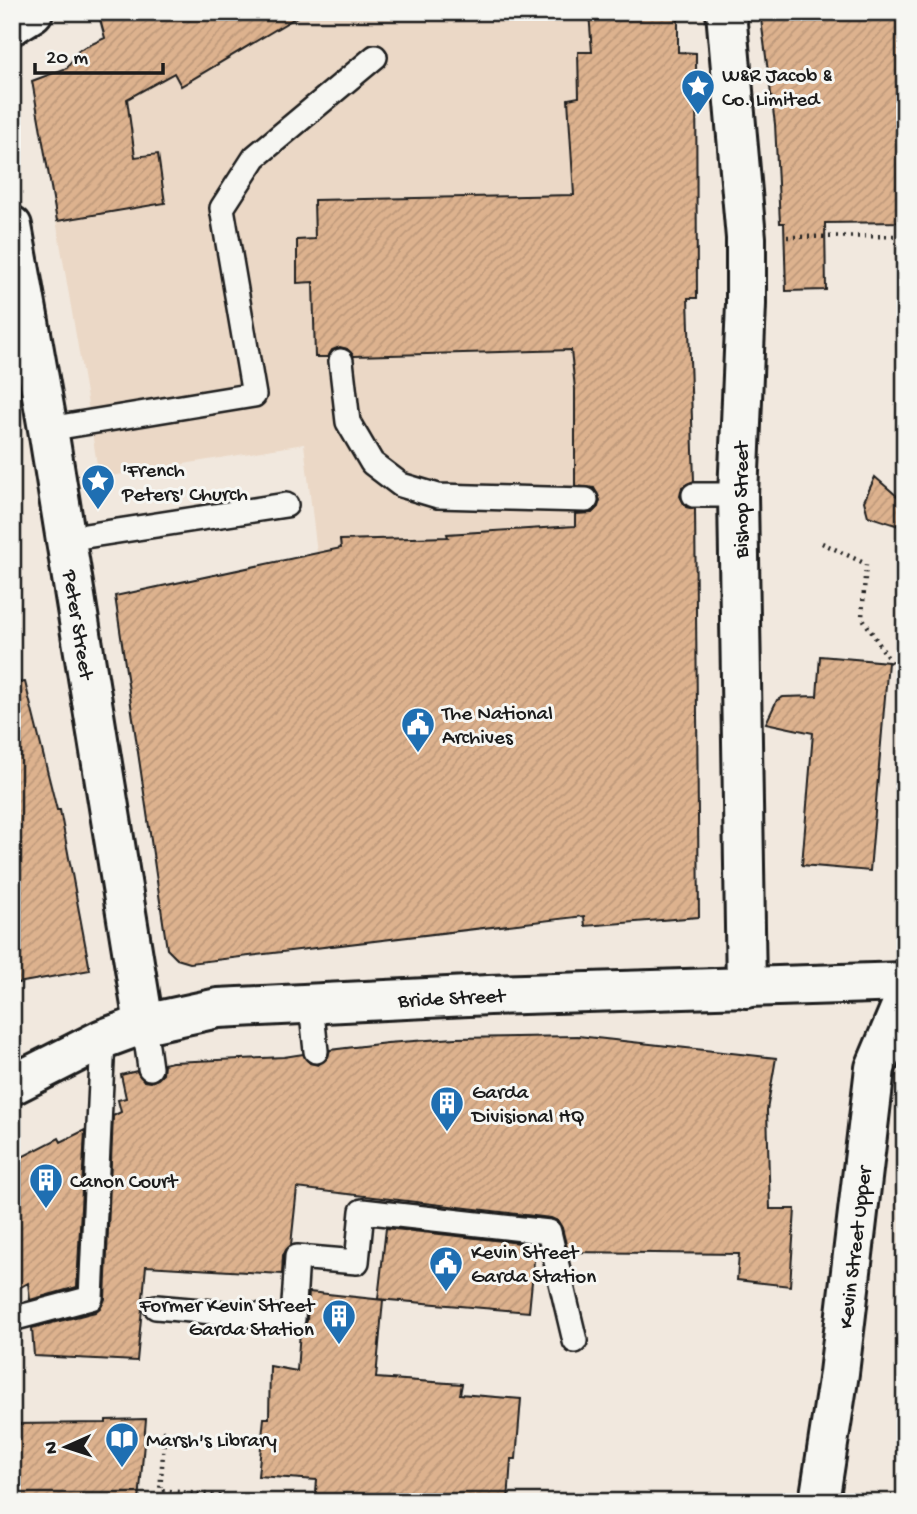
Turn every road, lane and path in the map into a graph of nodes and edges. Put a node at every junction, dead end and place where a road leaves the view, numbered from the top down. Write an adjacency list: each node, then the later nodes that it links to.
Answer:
1 (33, 12): 3 (street)
2 (726, 12): 7 (street, Bishop Street)
3 (12, 25)
4 (375, 58): 9 (lane)
5 (12, 226): 9 (street, Peter Street)
6 (905, 236): 7 (path)
7 (746, 238): 11 (street, Bishop Street)
8 (341, 361): 12 (lane)
9 (48, 429): 14 (street, Peter Street)
10 (694, 495): 11 (lane)
11 (738, 495): 20 (street, Bishop Street)
12 (586, 500)
13 (286, 505): 14 (lane)
14 (66, 540): 23 (street, Peter Street)
15 (822, 543): 16 (path)
16 (905, 667)
17 (905, 777): 18 (path)
18 (905, 876)
19 (905, 982): 20 (street, Bride Street)
20 (746, 988): 22 (street, Bride Street)
21 (905, 997): 33 (street, Kevin Street Upper)
22 (311, 1004): 23 (street, Bride Street); 25 (lane)
23 (144, 1024): 24 (street, Bride Street); 26 (lane)
24 (103, 1039): 27 (street, Bride Street); 29 (lane)
25 (316, 1051)
26 (150, 1068)
27 (12, 1085)
28 (156, 1307): 30 (lane)
29 (12, 1319)
30 (575, 1341)
31 (165, 1430): 32 (path)
32 (279, 1502)
33 (819, 1502)

